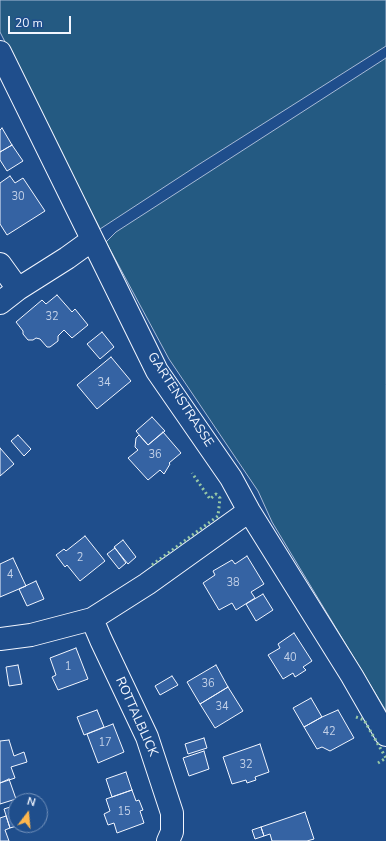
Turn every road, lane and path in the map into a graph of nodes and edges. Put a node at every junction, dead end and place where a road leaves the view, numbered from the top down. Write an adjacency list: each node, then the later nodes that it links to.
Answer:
1 (0, 52): 2 (street, GARTENSTRASSE)
2 (92, 240): 4 (street); 6 (street, GARTENSTRASSE)
3 (0, 264): 4 (street)
4 (18, 289): 5 (street)
5 (0, 303)
6 (248, 511): 7 (street); 9 (street, GARTENSTRASSE)
7 (92, 619): 8 (street); 10 (street, ROTTALBLICK)
8 (0, 639)
9 (386, 734)
10 (168, 841)

